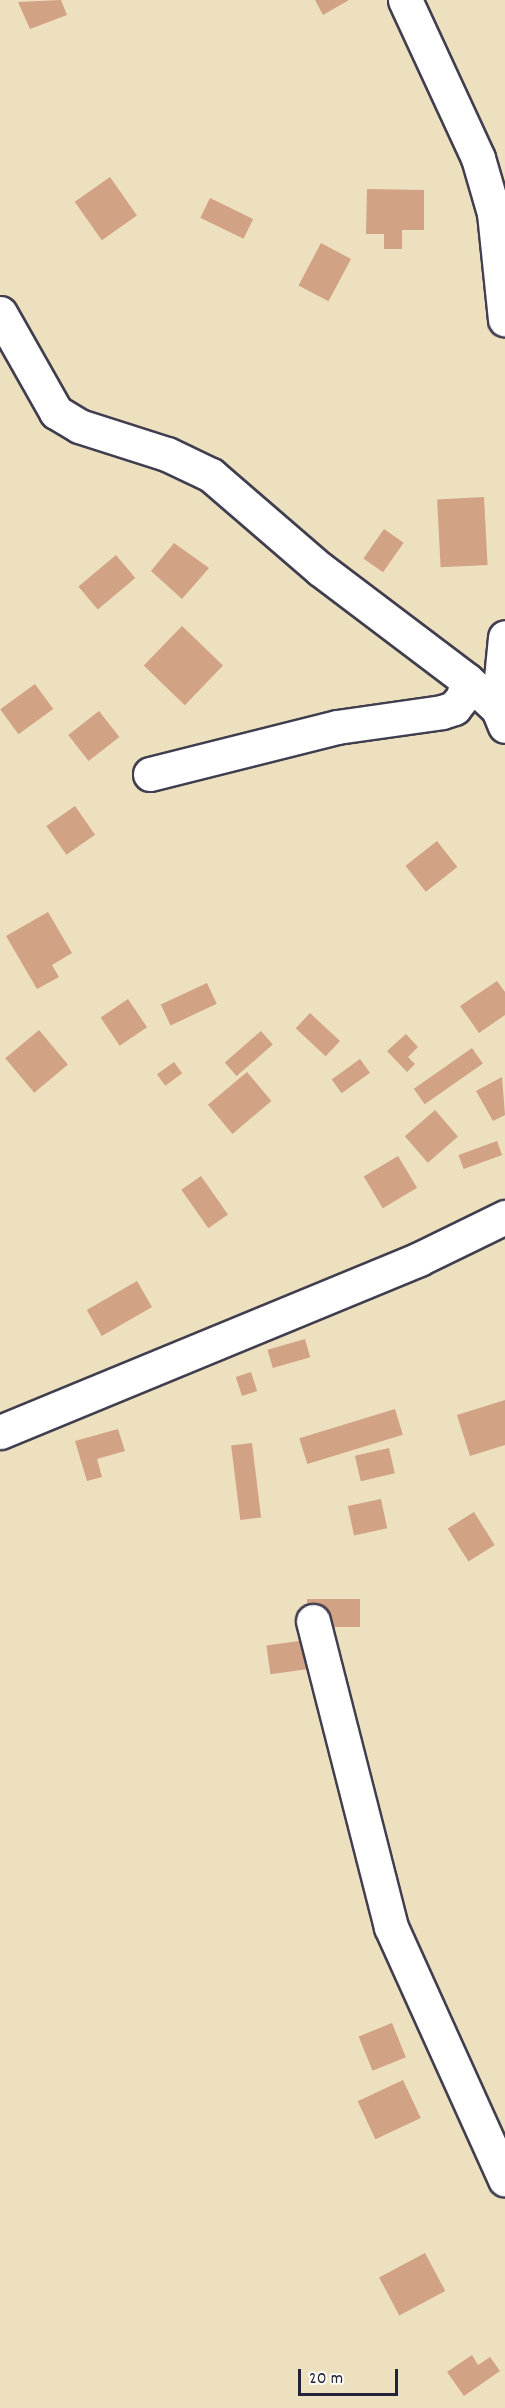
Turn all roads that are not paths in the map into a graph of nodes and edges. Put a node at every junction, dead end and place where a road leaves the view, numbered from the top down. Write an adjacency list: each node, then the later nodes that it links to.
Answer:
1 (405, 0): 3 (street)
2 (0, 313): 5 (street)
3 (505, 319)
4 (505, 637): 6 (street)
5 (467, 680): 6 (street); 7 (street)
6 (502, 718)
7 (150, 774)
8 (505, 1217): 9 (street)
9 (0, 1432)
10 (313, 1621): 11 (street)
11 (505, 2180)

